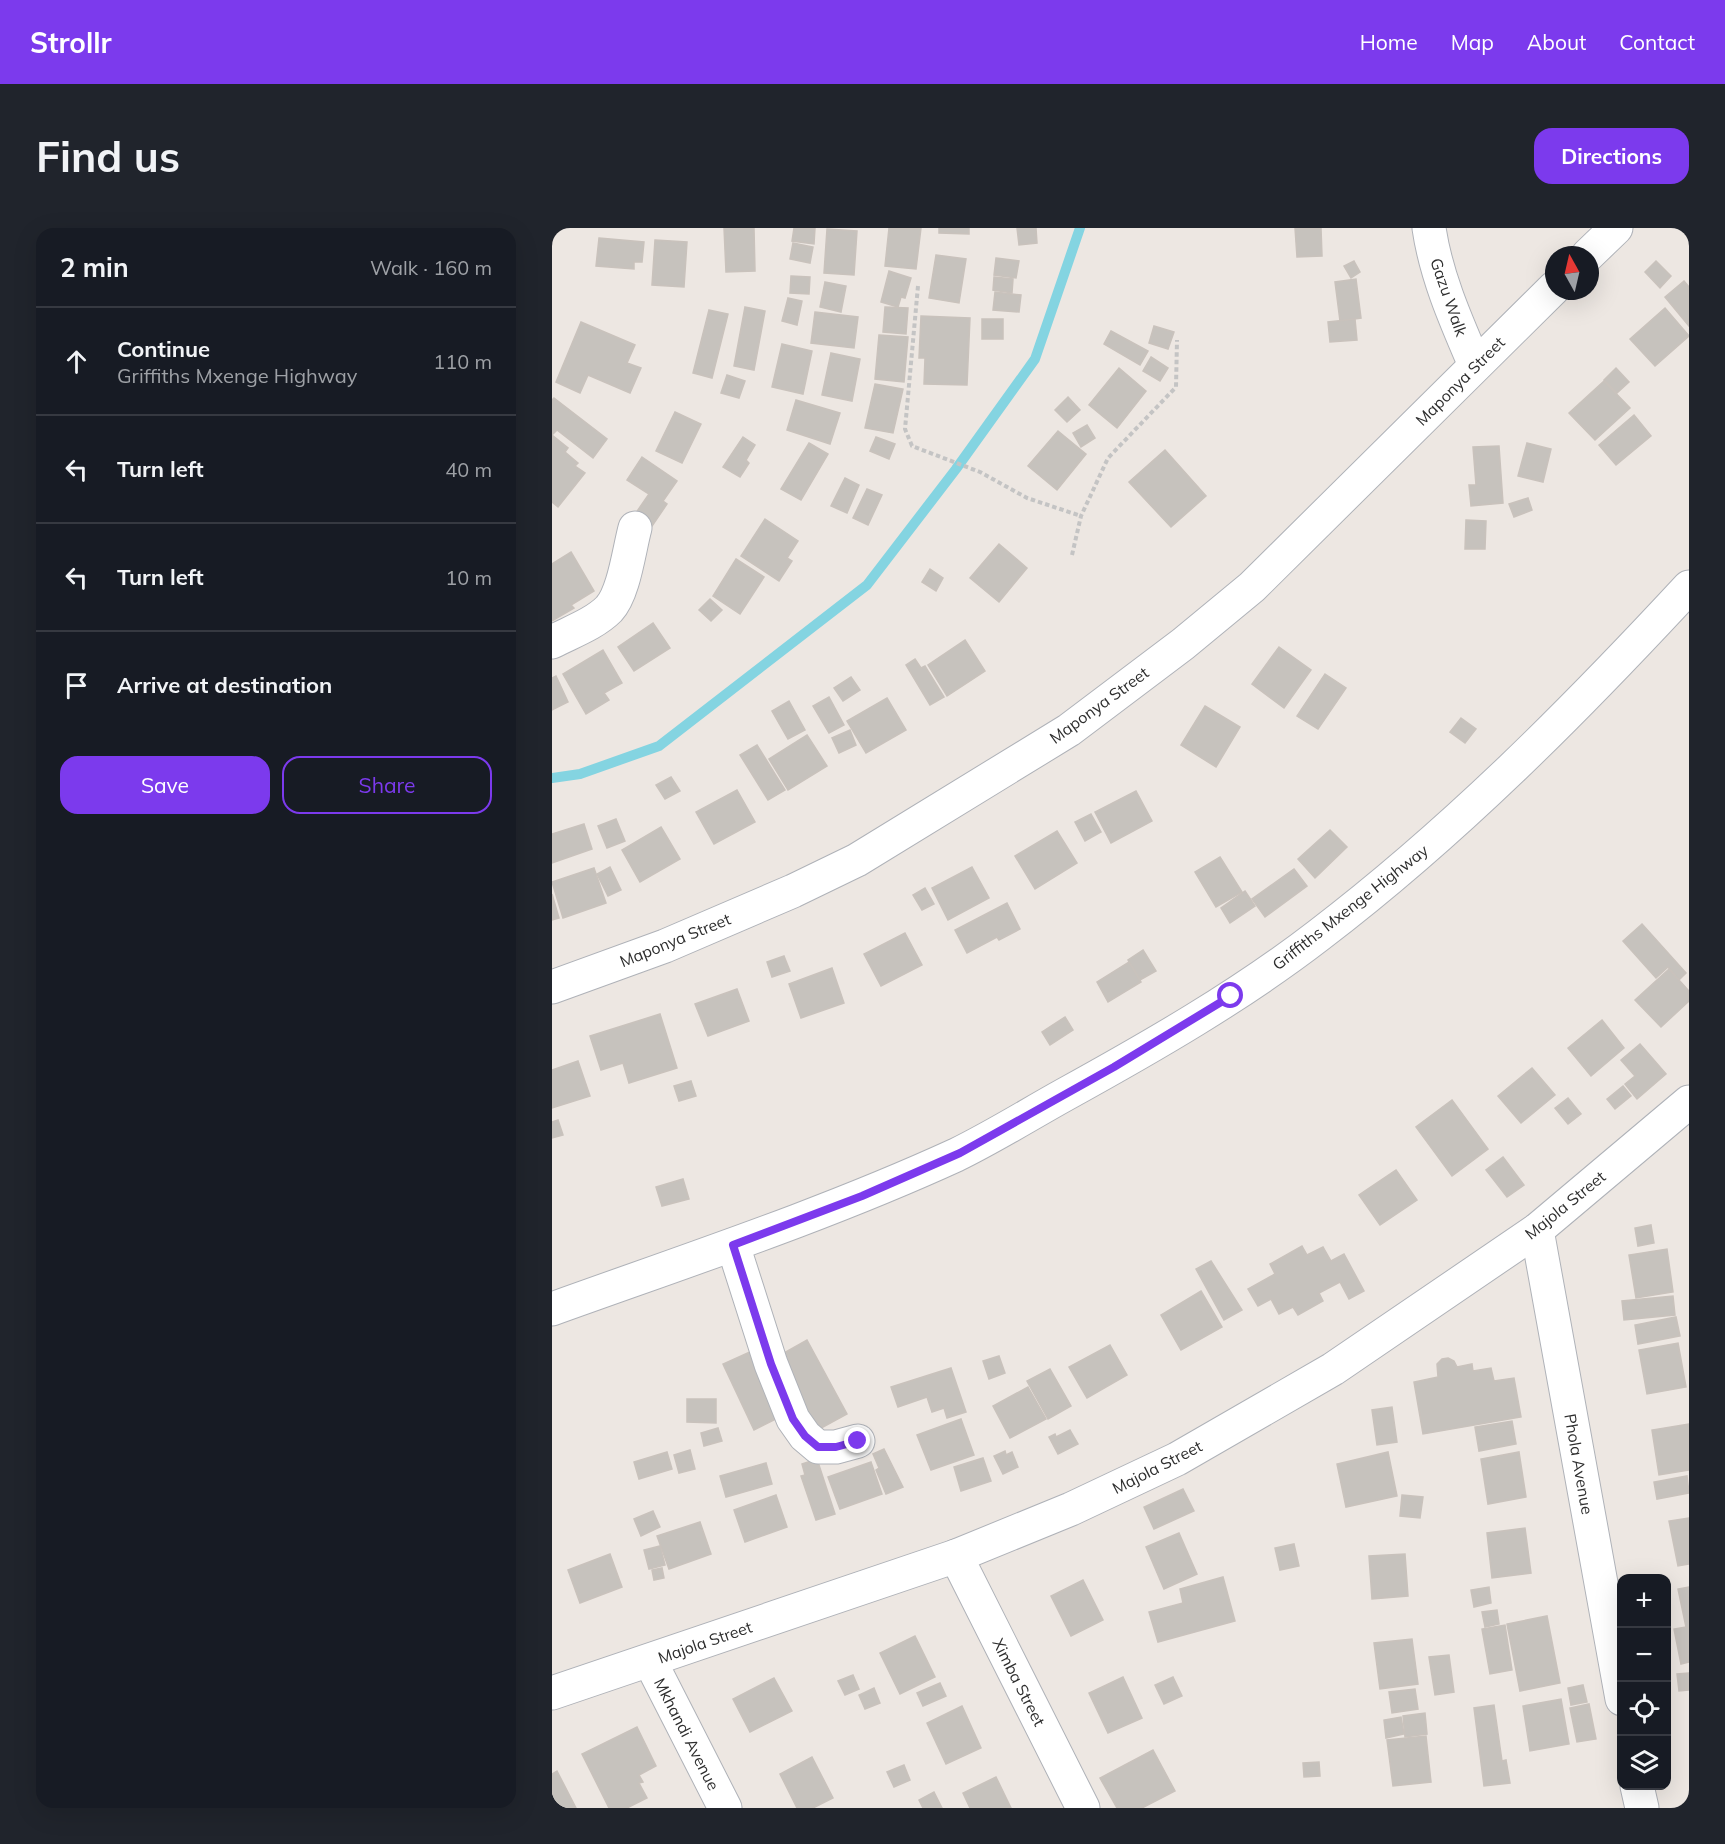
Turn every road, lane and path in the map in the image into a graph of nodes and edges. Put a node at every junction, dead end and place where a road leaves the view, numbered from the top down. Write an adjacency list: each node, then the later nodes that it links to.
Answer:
1 (1429, 228): 7 (street, Gazu Walk)
2 (1616, 228): 3 (street)
3 (1597, 246)
4 (918, 286): 8 (path)
5 (1545, 297): 7 (street, Maponya Street)
6 (1177, 340): 8 (path)
7 (1475, 365): 13 (street, Maponya Street)
8 (1081, 516): 10 (path)
9 (635, 528): 12 (street)
10 (1072, 555)
11 (1689, 587): 16 (street, Griffiths Mxenge Highway)
12 (552, 642)
13 (552, 987)
14 (1689, 1102): 15 (street, Majola Street)
15 (1537, 1230): 19 (street, Majola Street); 21 (street, Phola Avenue)
16 (733, 1245): 17 (street, Griffiths Mxenge Highway); 18 (street)
17 (552, 1309)
18 (858, 1441)
19 (956, 1556): 20 (street, Majola Street); 25 (street, Ximba Street)
20 (650, 1661): 22 (street, Majola Street); 24 (street, Mkhandi Avenue)
21 (1619, 1682)
22 (552, 1693)
23 (1638, 1790): 26 (street)
24 (725, 1808)
25 (1083, 1808)
26 (1642, 1808)

